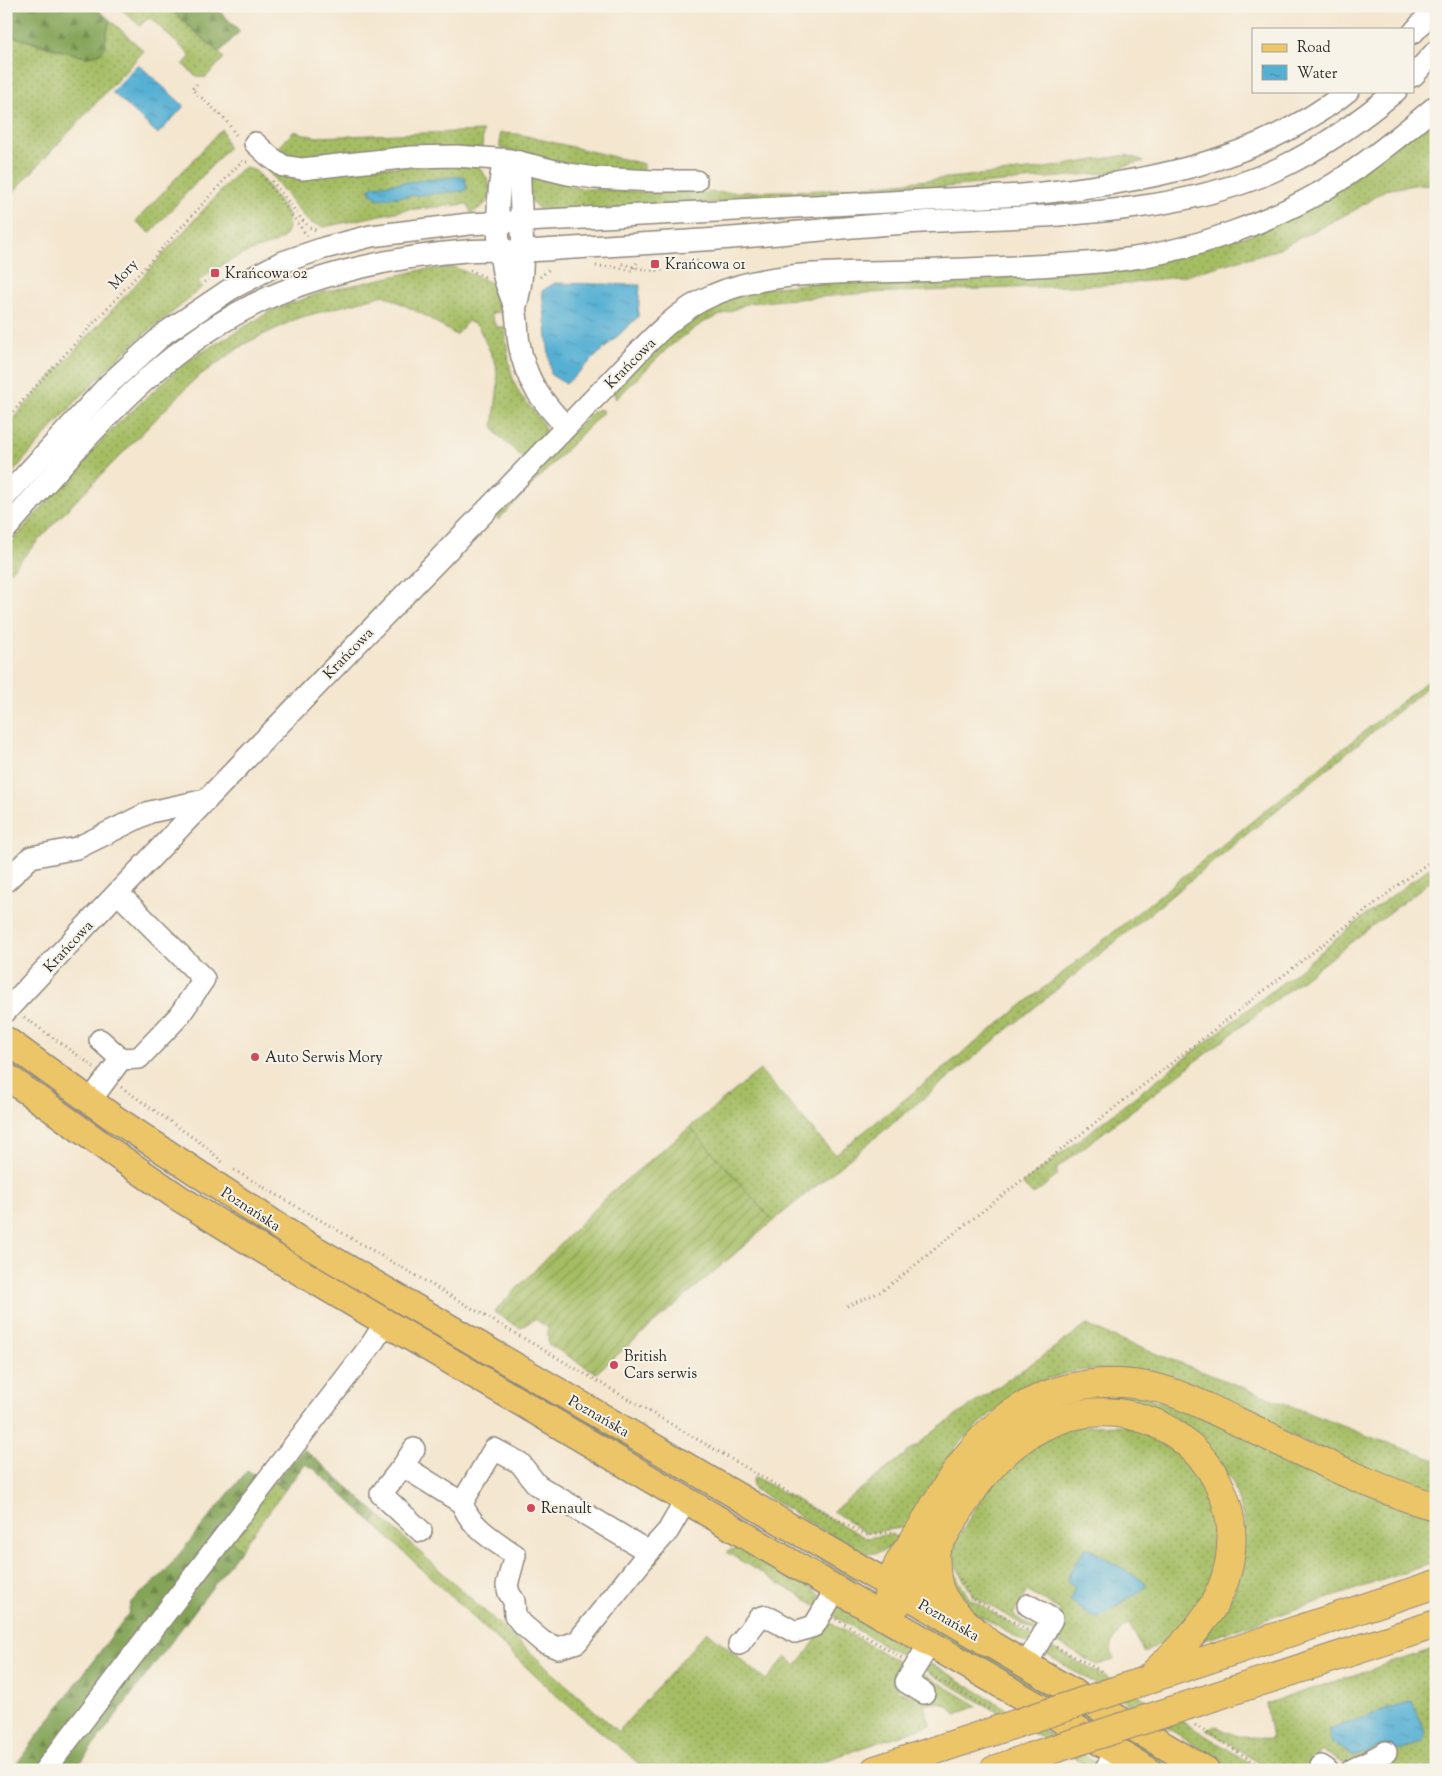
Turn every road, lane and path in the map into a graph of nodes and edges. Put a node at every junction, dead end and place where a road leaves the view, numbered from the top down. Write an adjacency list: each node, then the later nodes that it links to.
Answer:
1 (1436, 6): 2 (street)
2 (1414, 32)
3 (1436, 51): 4 (street)
4 (1414, 75)
5 (1347, 92): 13 (street)
6 (1395, 92): 17 (street)
7 (1436, 106): 22 (street, Krańcowa)
8 (254, 153): 9 (street); 10 (path, Mory); 10 (path)
9 (512, 161): 12 (street); 13 (street); 14 (street)
10 (241, 162): 21 (path, Mory)
11 (262, 168): 15 (path)
12 (696, 181)
13 (522, 221): 14 (street); 17 (street)
14 (498, 222): 16 (street); 23 (street)
15 (325, 231)
16 (501, 250): 17 (street); 20 (street); 24 (street)
17 (523, 251): 20 (street)
18 (467, 268): 19 (path)
19 (488, 278)
20 (515, 309): 22 (street)
21 (6, 419)
22 (566, 427): 25 (street, Krańcowa)
23 (6, 496)
24 (6, 529)
25 (206, 800): 27 (street); 28 (street, Krańcowa)
26 (1436, 858): 38 (path)
27 (6, 881)
28 (118, 893): 29 (street, Krańcowa); 32 (street)
29 (8, 1009): 34 (path)
30 (6, 1040): 35 (main road, Poznańska)
31 (100, 1040): 32 (street)
32 (121, 1059): 34 (street)
33 (6, 1076): 39 (main road, Poznańska)
34 (108, 1077): 35 (street); 36 (path)
35 (90, 1101): 50 (main road, Poznańska)
36 (226, 1165)
37 (231, 1169): 44 (path)
38 (847, 1306)
39 (386, 1322): 40 (main road, Poznańska); 68 (street)
40 (686, 1500): 46 (street); 49 (main road, Poznańska)
41 (462, 1503): 43 (street); 46 (street); 46 (street)
42 (1436, 1506): 50 (highway)
43 (421, 1531)
44 (898, 1531)
45 (935, 1550): 50 (highway); 56 (highway); 62 (highway)
46 (649, 1552)
47 (957, 1575): 55 (path)
48 (1436, 1584): 62 (highway)
49 (836, 1589): 52 (street); 53 (main road, Poznańska)
50 (898, 1591): 53 (highway); 56 (main road, Poznańska)
51 (1028, 1605): 55 (street)
52 (823, 1611): 58 (street); 60 (path)
53 (883, 1616): 57 (main road, Poznańska)
54 (1436, 1624): 64 (highway)
55 (1042, 1639): 59 (street); 61 (path)
56 (987, 1642): 59 (main road, Poznańska)
57 (930, 1643): 60 (street); 67 (main road, Poznańska)
58 (739, 1644)
59 (1026, 1665): 72 (main road, Poznańska)
60 (916, 1666): 63 (street); 65 (path)
61 (1105, 1673)
62 (1147, 1680): 65 (highway, bridge)
63 (924, 1693)
64 (1189, 1713): 70 (highway, bridge); 73 (path)
65 (990, 1722): 69 (highway)
66 (1386, 1752): 74 (street)
67 (1120, 1761): 71 (main road, Poznańska)
68 (45, 1770)
69 (875, 1770)
70 (994, 1770)
71 (1148, 1770)
72 (1206, 1770)
73 (1267, 1770)
74 (1352, 1770)

